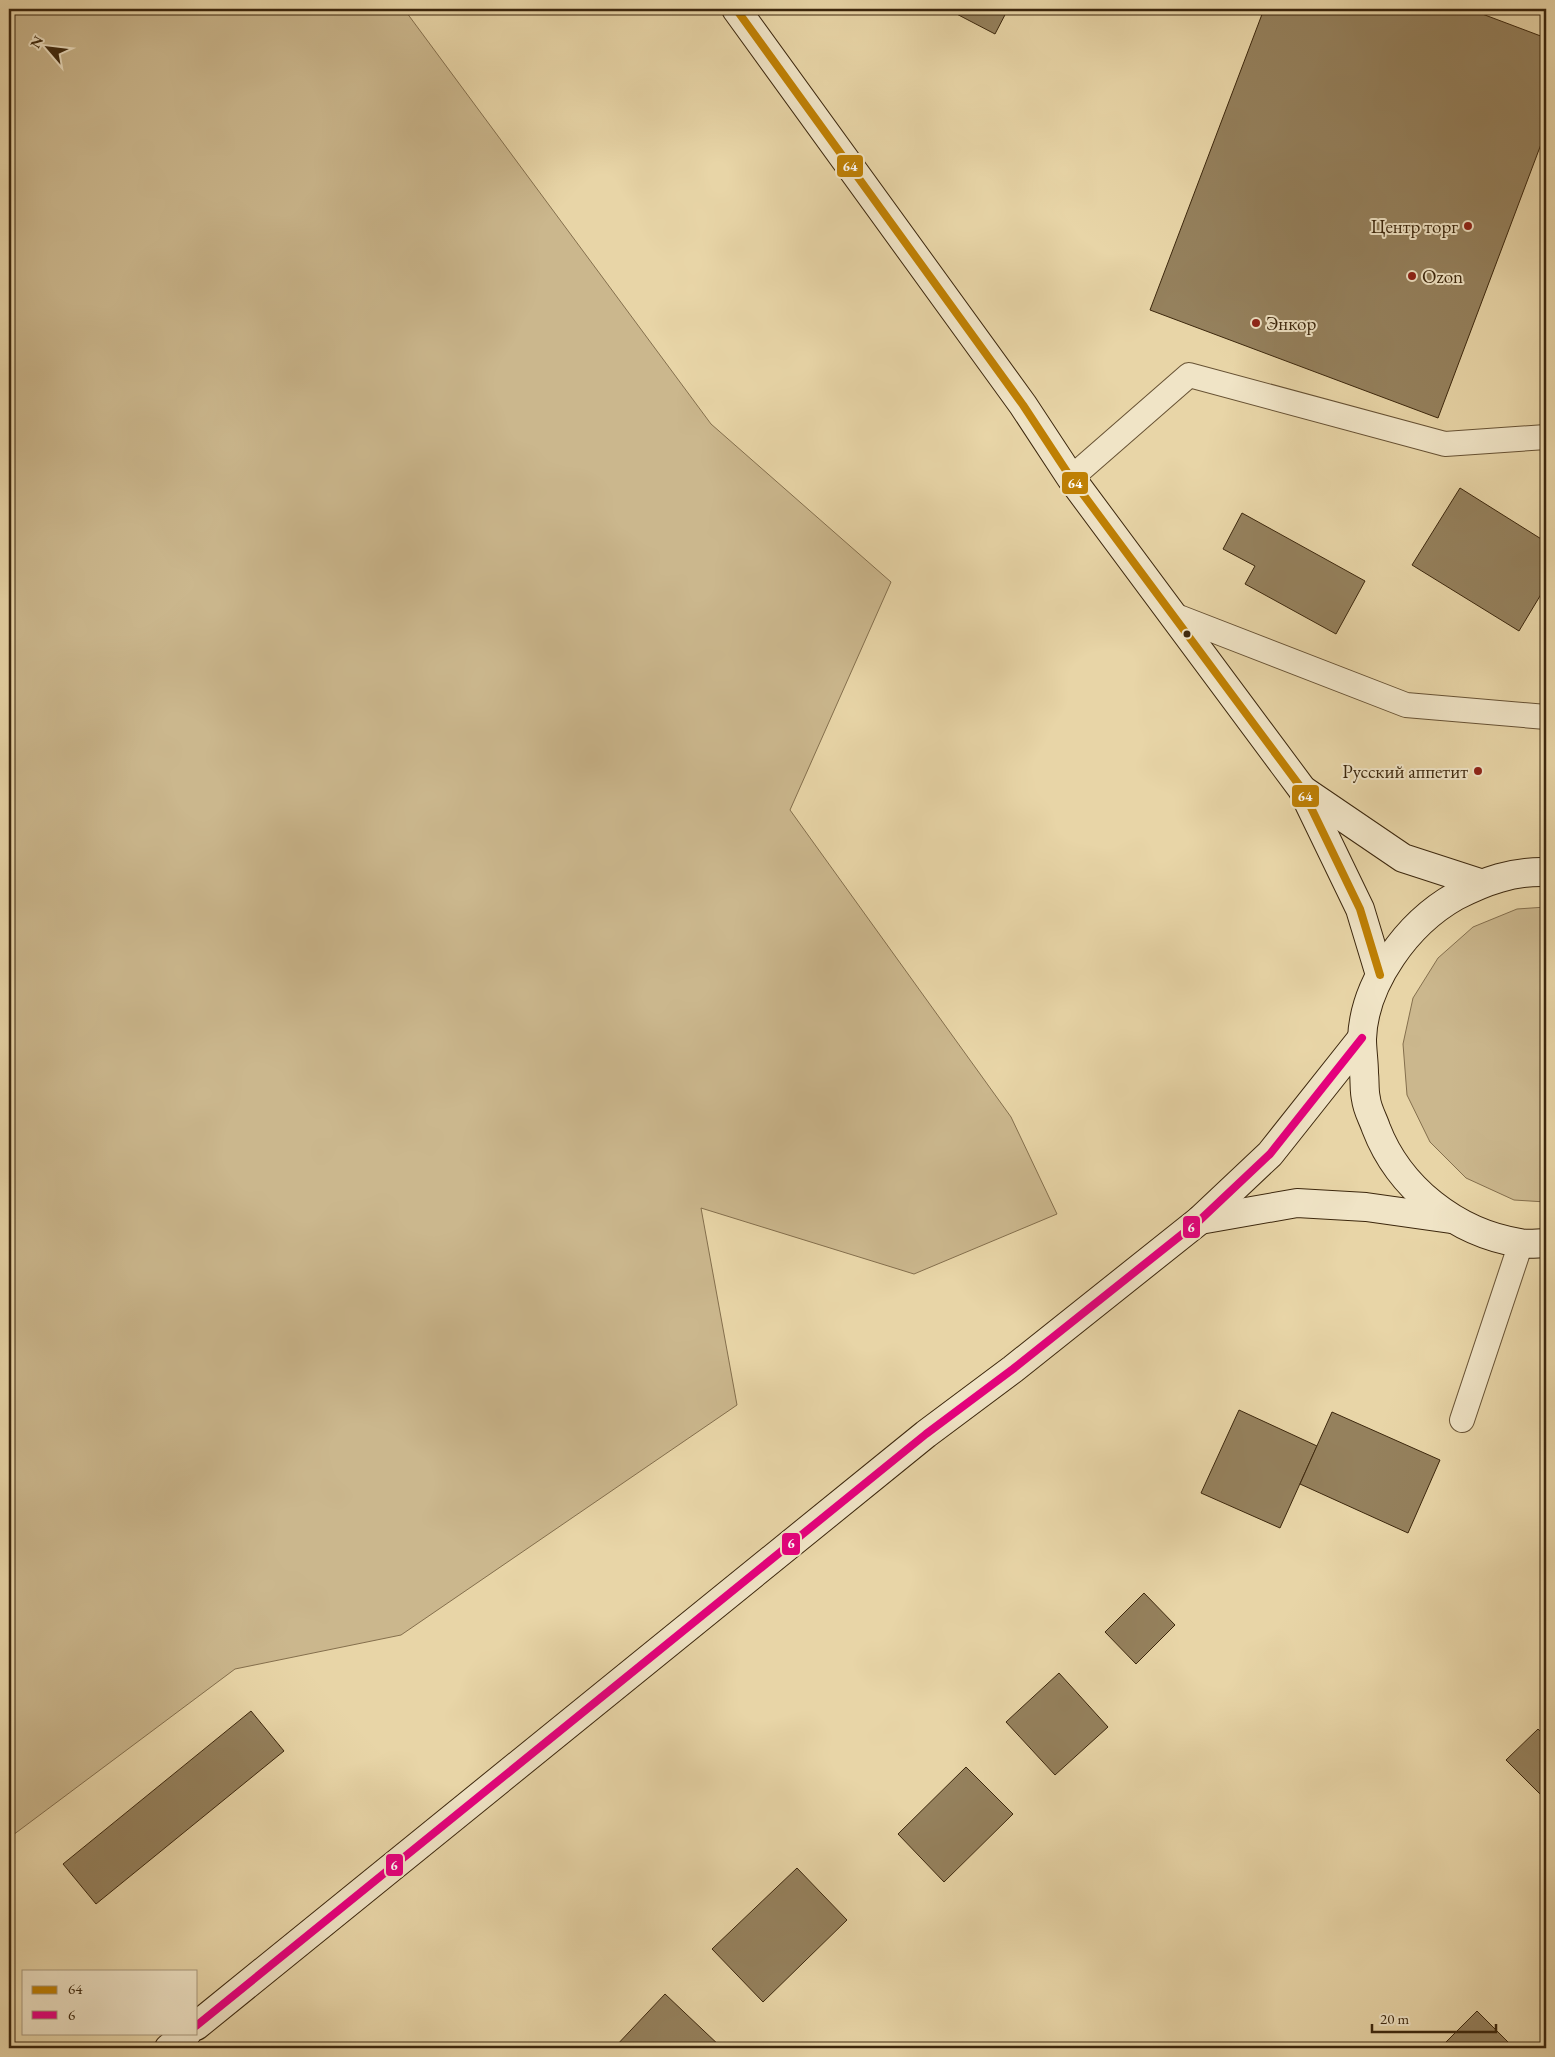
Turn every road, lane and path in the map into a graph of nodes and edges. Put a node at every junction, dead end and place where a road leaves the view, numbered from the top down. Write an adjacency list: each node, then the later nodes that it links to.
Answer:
1 (736, 9): 3 (main road)
2 (1546, 437): 3 (lane)
3 (1071, 478): 4 (main road)
4 (1171, 614): 5 (lane); 6 (main road)
5 (1546, 717)
6 (1302, 790): 8 (main road); 9 (main road)
7 (1540, 867): 8 (main road)
8 (1480, 883): 9 (main road)
9 (1380, 975): 10 (main road)
10 (1362, 1038): 11 (main road); 12 (main road)
11 (1452, 1219): 12 (main road); 13 (main road)
12 (1200, 1220): 16 (main road)
13 (1534, 1243): 14 (main road); 15 (lane)
14 (1546, 1254)
15 (1462, 1420)
16 (198, 2024)
17 (186, 2034): 18 (main road)
18 (169, 2048)

